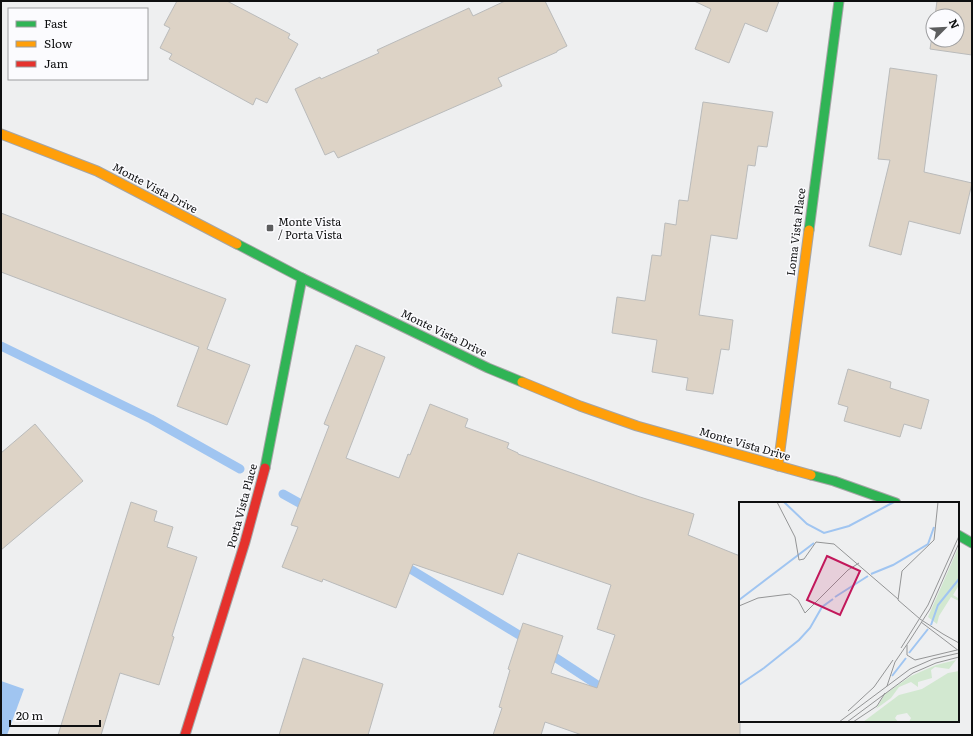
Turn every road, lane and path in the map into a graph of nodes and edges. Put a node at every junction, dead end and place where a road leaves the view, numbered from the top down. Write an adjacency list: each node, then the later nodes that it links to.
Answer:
1 (839, 1): 4 (street, Loma Vista Place)
2 (1, 134): 3 (street, Monte Vista Drive)
3 (302, 278): 4 (street, Monte Vista Drive); 8 (street, Porta Vista Place)
4 (778, 466): 5 (street, Monte Vista Drive)
5 (893, 502)
6 (959, 536): 7 (street)
7 (972, 543)
8 (185, 735)

